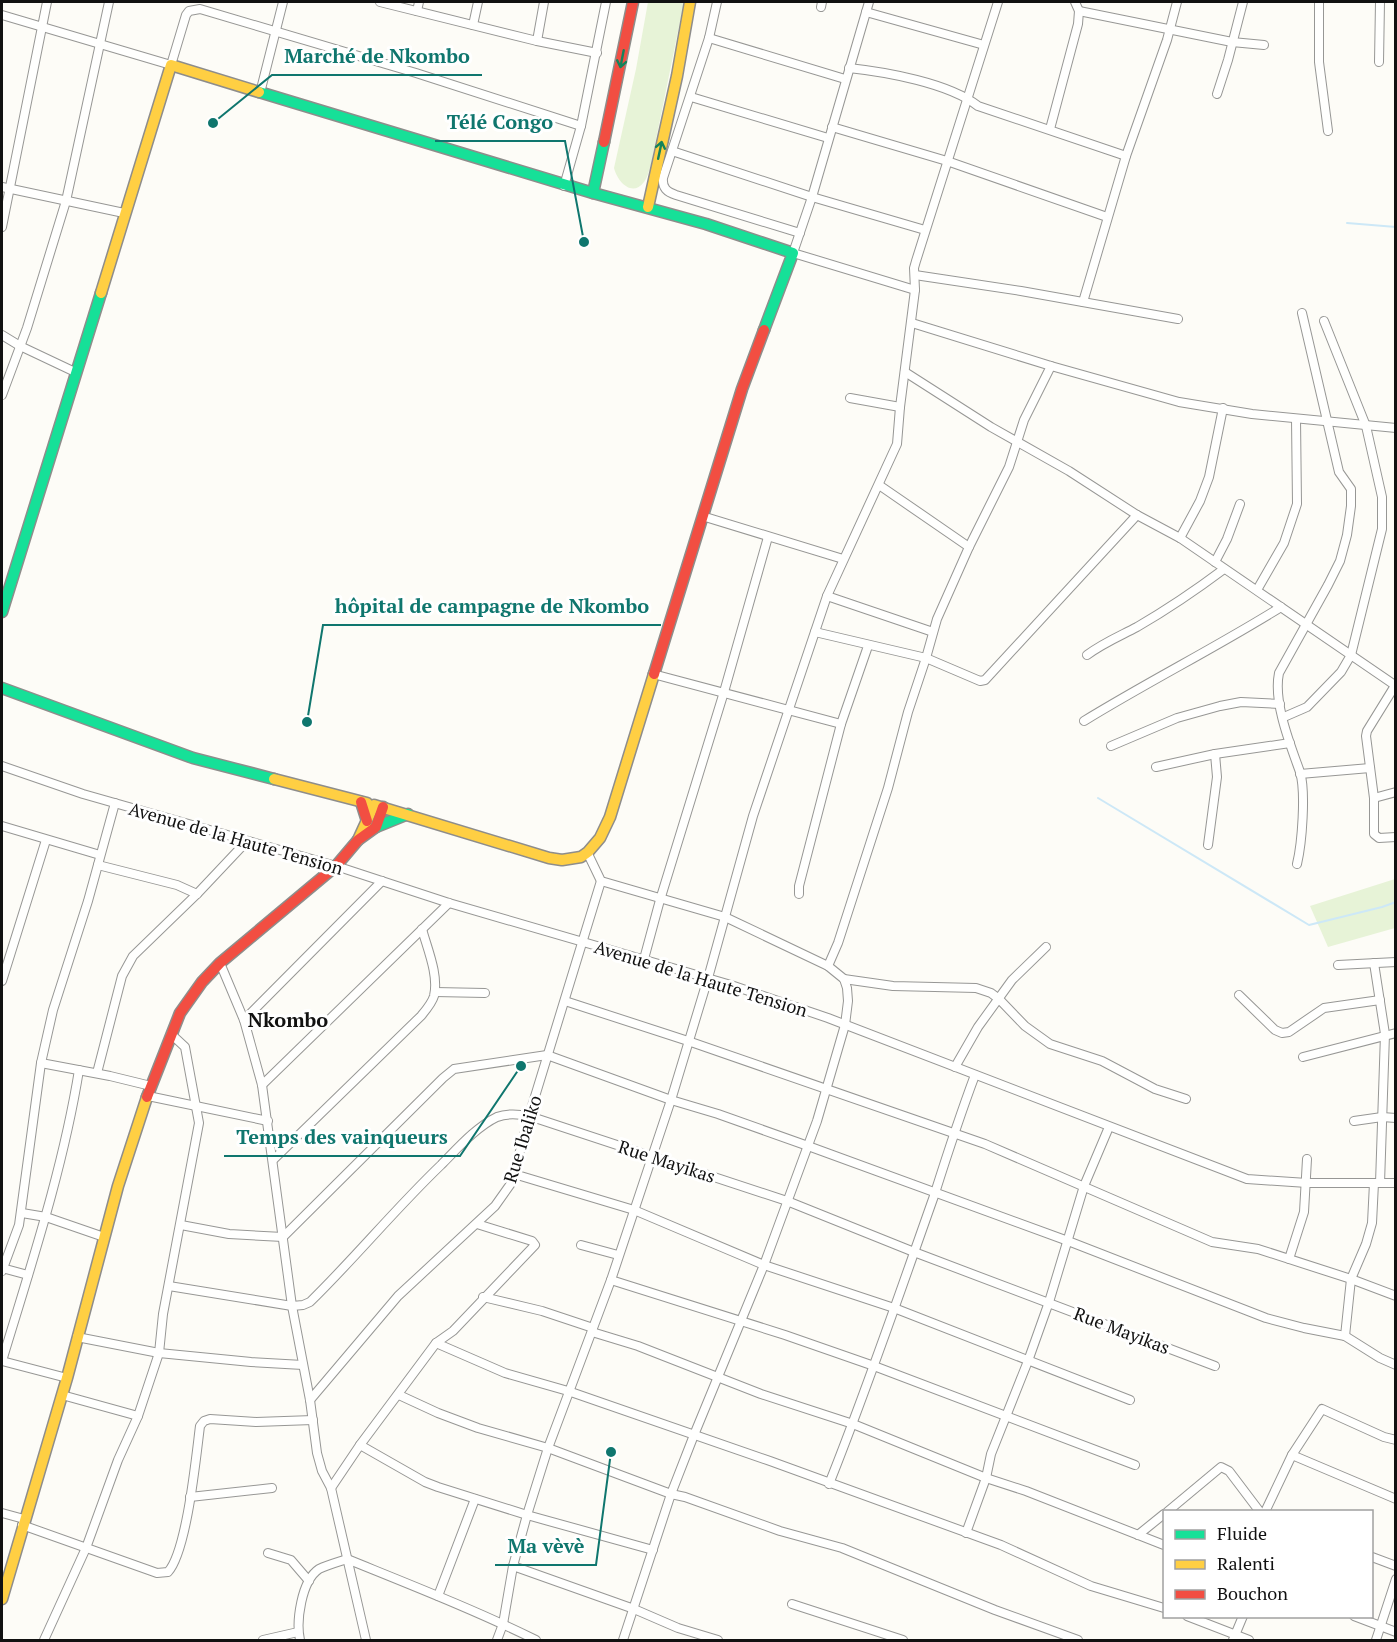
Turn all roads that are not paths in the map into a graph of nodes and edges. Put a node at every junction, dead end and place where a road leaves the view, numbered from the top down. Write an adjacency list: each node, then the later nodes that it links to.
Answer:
1 (47, 2): 24 (street)
2 (109, 2): 30 (street)
3 (283, 2): 26 (street)
4 (380, 2): 19 (street)
5 (419, 2): 19 (street)
6 (478, 2): 23 (street)
7 (544, 2): 28 (street)
8 (606, 2): 33 (street)
9 (633, 2): 52 (main road, one-way to 52)
10 (690, 2): 55 (main road, one-way to 10)
11 (717, 2): 27 (street)
12 (869, 2): 21 (street)
13 (998, 2): 31 (street)
14 (1075, 2): 20 (street)
15 (1177, 2): 25 (street)
16 (1243, 2): 29 (street)
17 (1319, 2): 45 (street)
18 (1380, 2): 34 (street)
19 (417, 11): 23 (street)
20 (1079, 11): 25 (street); 44 (street)
21 (866, 12): 31 (street); 36 (street)
22 (2, 15): 24 (street)
23 (472, 25): 28 (street)
24 (41, 26): 30 (street); 51 (street)
25 (1170, 29): 29 (street); 48 (street)
26 (275, 31): 35 (street); 38 (street); 42 (street)
27 (709, 38): 37 (street); 40 (street)
28 (537, 41): 33 (street)
29 (1232, 42): 32 (street); 39 (street)
30 (100, 43): 35 (street); 54 (street)
31 (984, 45): 41 (street)
32 (1264, 45)
33 (597, 53): 42 (street)
34 (1379, 62)
35 (171, 65): 38 (main road); 56 (main road)
36 (849, 68): 37 (street); 41 (street)
37 (845, 79): 43 (street)
38 (260, 93): 50 (main road)
39 (1216, 94)
40 (691, 97): 46 (street); 47 (street)
41 (967, 97): 44 (street); 49 (street)
42 (581, 126): 50 (street)
43 (832, 127): 46 (street); 49 (street)
44 (1050, 129): 48 (street)
45 (1328, 131)
46 (828, 138): 53 (street)
47 (672, 151): 53 (street); 60 (street)
48 (1126, 156): 57 (street)
49 (947, 161): 57 (street); 59 (street)
50 (564, 186): 52 (main road)
51 (6, 188): 54 (street); 58 (street)
52 (593, 193): 55 (main road)
53 (812, 197): 59 (street); 60 (street)
54 (66, 201): 56 (street); 70 (street)
55 (648, 207): 61 (main road)
56 (124, 213): 72 (main road)
57 (1107, 217): 64 (street)
58 (2, 227)
59 (926, 230): 62 (street)
60 (800, 233): 61 (street)
61 (793, 253): 63 (street); 86 (main road)
62 (915, 275): 63 (street); 64 (street)
63 (915, 291): 68 (street)
64 (1083, 302): 66 (street)
65 (1302, 313): 79 (street)
66 (1178, 319)
67 (1324, 321): 80 (street)
68 (912, 322): 71 (street); 73 (street)
69 (2, 335): 70 (street)
70 (20, 346): 72 (street); 74 (street)
71 (1051, 366): 77 (street); 82 (street)
72 (75, 372): 96 (main road)
73 (905, 372): 76 (street); 82 (street)
74 (2, 395)
75 (850, 398): 76 (street)
76 (900, 407): 83 (street)
77 (1223, 408): 78 (street); 88 (street)
78 (1296, 419): 79 (street); 93 (street)
79 (1328, 421): 80 (street); 97 (street)
80 (1366, 426): 81 (street); 102 (street)
81 (1395, 428)
82 (1017, 441): 85 (street); 89 (street)
83 (879, 485): 89 (street); 90 (street)
84 (1240, 504): 91 (street)
85 (1137, 515): 88 (street); 103 (street)
86 (702, 516): 87 (street); 104 (main road)
87 (768, 537): 90 (street); 107 (street)
88 (1180, 538): 91 (street)
89 (969, 547): 99 (street)
90 (843, 559): 94 (street)
91 (1215, 562): 92 (street)
92 (1224, 569): 93 (street); 101 (street)
93 (1257, 590): 95 (street)
94 (827, 596): 98 (street); 99 (street)
95 (1281, 607): 97 (street); 111 (street)
96 (2, 612)
97 (1305, 624): 102 (street); 108 (street)
98 (815, 632): 100 (street); 109 (street)
99 (933, 632): 103 (street)
100 (868, 646): 103 (street); 112 (street)
101 (1087, 654)
102 (1351, 655): 105 (street); 110 (street)
103 (926, 658): 152 (street)
104 (653, 674): 107 (street); 132 (main road)
105 (1395, 685): 118 (street)
106 (2, 688): 122 (main road)
107 (724, 692): 109 (street); 141 (street)
108 (1280, 704): 110 (street); 114 (street)
109 (789, 708): 112 (street); 143 (street)
110 (1284, 717): 113 (street)
111 (1084, 721)
112 (841, 724): 140 (street)
113 (1290, 743): 115 (street); 119 (street)
114 (1111, 746)
115 (1215, 754): 117 (street); 131 (street)
116 (2, 765): 123 (street, Avenue de la Haute Tension)
117 (1156, 767)
118 (1370, 768): 119 (street); 121 (street)
119 (1300, 774): 134 (street)
120 (1395, 792): 121 (street)
121 (1374, 798): 128 (street)
122 (361, 802): 124 (main road); 126 (main road)
123 (115, 804): 130 (street, Avenue de la Haute Tension); 133 (street)
124 (379, 806): 125 (main road); 126 (main road)
125 (408, 814): 126 (main road); 132 (main road)
126 (372, 824): 136 (main road)
127 (2, 826): 129 (street)
128 (1395, 837)
129 (46, 840): 133 (street); 155 (street)
130 (247, 841): 136 (street, Avenue de la Haute Tension); 139 (street)
131 (1208, 845)
132 (588, 854): 138 (street)
133 (100, 855): 135 (street)
134 (1297, 864)
135 (98, 865): 139 (street); 170 (street)
136 (336, 866): 137 (street, Avenue de la Haute Tension); 149 (main road)
137 (382, 881): 142 (street, Avenue de la Haute Tension); 162 (street)
138 (601, 881): 141 (street); 145 (street, Rue Ibaliko)
139 (197, 894): 173 (street)
140 (800, 894)
141 (660, 900): 143 (street); 147 (street)
142 (449, 903): 144 (street); 145 (street, Avenue de la Haute Tension)
143 (725, 917): 152 (street); 153 (street)
144 (422, 929): 156 (street); 175 (street)
145 (582, 942): 147 (street, Avenue de la Haute Tension); 161 (street, Rue Ibaliko)
146 (1046, 947): 159 (street)
147 (644, 959): 153 (street, Avenue de la Haute Tension)
148 (1395, 962): 150 (street)
149 (220, 963): 162 (street); 165 (main road)
150 (1374, 963): 151 (street); 160 (street)
151 (1338, 965)
152 (828, 966): 154 (street)
153 (708, 978): 163 (street, Avenue de la Haute Tension); 167 (street)
154 (844, 978): 159 (street); 163 (street)
155 (2, 981)
156 (435, 992): 157 (street); 191 (street)
157 (485, 993)
158 (1239, 995): 160 (street)
159 (999, 999): 171 (street); 178 (street)
160 (1380, 1000): 166 (street)
161 (565, 1001): 167 (street); 168 (street, Rue Ibaliko)
162 (244, 1020): 175 (street)
163 (845, 1025): 171 (street, Avenue de la Haute Tension); 176 (street)
164 (1395, 1033): 166 (street)
165 (171, 1034): 177 (main road); 180 (street)
166 (1385, 1034): 169 (street); 182 (street)
167 (688, 1041): 176 (street); 179 (street)
168 (547, 1055): 179 (street); 181 (street, Rue Ibaliko); 205 (street)
169 (1303, 1057)
170 (41, 1063): 172 (street); 200 (street)
171 (955, 1067): 174 (street, Avenue de la Haute Tension)
172 (79, 1070): 173 (street); 201 (street)
173 (98, 1073): 177 (street)
174 (975, 1075): 186 (street, Avenue de la Haute Tension); 187 (street)
175 (262, 1085): 185 (street)
176 (826, 1090): 187 (street); 188 (street)
177 (149, 1091): 180 (street); 204 (main road)
178 (1186, 1099)
179 (671, 1100): 188 (street); 189 (street)
180 (197, 1106): 185 (street); 203 (street)
181 (529, 1116): 189 (street, Rue Mayikas); 192 (street, Rue Ibaliko); 220 (street, Rue Mayikas)
182 (1382, 1117): 183 (street); 184 (street); 193 (street)
183 (1395, 1118)
184 (1354, 1120)
185 (267, 1121): 191 (street)
186 (1109, 1127): 195 (street, Avenue de la Haute Tension); 196 (street)
187 (953, 1133): 196 (street); 197 (street)
188 (808, 1146): 197 (street); 198 (street)
189 (653, 1156): 198 (street, Rue Mayikas); 199 (street)
190 (1307, 1159): 195 (street)
191 (273, 1160): 205 (street)
192 (514, 1174): 199 (street); 202 (street, Rue Ibaliko)
193 (1377, 1183): 194 (street, Avenue de la Haute Tension); 195 (street, Avenue de la Haute Tension); 214 (street)
194 (1395, 1183)
195 (1307, 1184): 210 (street)
196 (1084, 1186): 206 (street); 210 (street)
197 (934, 1193): 206 (street); 208 (street)
198 (787, 1202): 208 (street, Rue Mayikas); 211 (street)
199 (634, 1210): 209 (street); 211 (street)
200 (22, 1213): 201 (street); 212 (street)
201 (46, 1216): 204 (street); 213 (street)
202 (477, 1224): 218 (street); 239 (street, Rue Ibaliko)
203 (181, 1225): 205 (street); 216 (street)
204 (104, 1237): 225 (main road)
205 (283, 1237): 220 (street)
206 (1068, 1241): 219 (street); 224 (street)
207 (580, 1245): 209 (street)
208 (914, 1252): 219 (street, Rue Mayikas); 221 (street)
209 (618, 1255): 215 (street)
210 (1289, 1259): 214 (street)
211 (764, 1264): 221 (street); 222 (street)
212 (2, 1270): 213 (street)
213 (28, 1275): 228 (street)
214 (1351, 1278): 217 (street); 224 (street)
215 (611, 1280): 222 (street); 223 (street)
216 (169, 1286): 220 (street); 227 (street)
217 (1395, 1296)
218 (483, 1298): 223 (street); 226 (street)
219 (1049, 1302): 229 (street); 233 (street, Rue Mayikas)
220 (292, 1306): 230 (street)
221 (894, 1308): 229 (street); 232 (street)
222 (740, 1321): 232 (street); 234 (street)
223 (592, 1330): 234 (street); 236 (street)
224 (1345, 1336): 231 (street)
225 (76, 1337): 227 (street); 235 (main road)
226 (436, 1343): 236 (street); 238 (street)
227 (159, 1353): 230 (street); 241 (street)
228 (2, 1361): 235 (street)
229 (1028, 1361): 240 (street); 242 (street)
230 (303, 1365): 239 (street)
231 (1395, 1365)
232 (874, 1366): 242 (street); 244 (street)
233 (1215, 1366)
234 (719, 1377): 244 (street); 245 (street)
235 (67, 1378): 237 (main road)
236 (568, 1391): 245 (street); 248 (street)
237 (62, 1395): 241 (street); 265 (main road)
238 (399, 1395): 247 (street); 248 (street)
239 (310, 1400): 243 (street)
240 (1130, 1400)
241 (138, 1416): 269 (street)
242 (1006, 1416): 250 (street); 251 (street)
243 (312, 1420): 254 (street); 256 (street)
244 (853, 1424): 251 (street); 252 (street)
245 (693, 1435): 252 (street); 255 (street)
246 (1395, 1440): 249 (street)
247 (360, 1445): 254 (street); 257 (street)
248 (548, 1448): 255 (street); 263 (street)
249 (1292, 1455): 258 (street); 261 (street)
250 (1135, 1466)
251 (986, 1478): 266 (street); 267 (street)
252 (829, 1484): 266 (street)
253 (272, 1488): 256 (street)
254 (331, 1488): 273 (street)
255 (671, 1494): 270 (street); 300 (street)
256 (190, 1497): 269 (street)
257 (475, 1499): 263 (street); 278 (street)
258 (1395, 1499)
259 (1170, 1510): 260 (street)
260 (1258, 1510)
261 (1266, 1510)
262 (2, 1513): 265 (street)
263 (527, 1515): 270 (street); 274 (street)
264 (1163, 1515): 267 (street)
265 (23, 1522): 269 (street); 279 (main road)
266 (966, 1533): 281 (street)
267 (1138, 1535): 268 (street)
268 (1163, 1545)
269 (86, 1548): 291 (street)
270 (653, 1550): 282 (street)
271 (268, 1553): 277 (street)
272 (1373, 1558): 275 (street)
273 (346, 1560): 277 (street); 278 (street); 294 (street)
274 (513, 1566): 282 (street); 286 (street)
275 (1395, 1566)
276 (1395, 1579): 287 (street)
277 (309, 1581): 288 (street)
278 (438, 1596): 286 (street)
279 (2, 1599)
280 (792, 1604): 299 (street)
281 (1163, 1608)
282 (634, 1609): 297 (street); 298 (street)
283 (1189, 1618): 290 (street)
284 (1243, 1618): 290 (street)
285 (1357, 1618): 287 (street)
286 (503, 1624): 295 (street); 296 (street)
287 (1381, 1627): 289 (street); 302 (street)
288 (298, 1632): 292 (street); 293 (street)
289 (1395, 1632)
290 (1234, 1638): 301 (street)
291 (44, 1641)
292 (263, 1641)
293 (300, 1641)
294 (366, 1641)
295 (497, 1641)
296 (537, 1641)
297 (622, 1641)
298 (718, 1641)
299 (903, 1641)
300 (1078, 1641)
301 (1249, 1641)
302 (1376, 1641)

